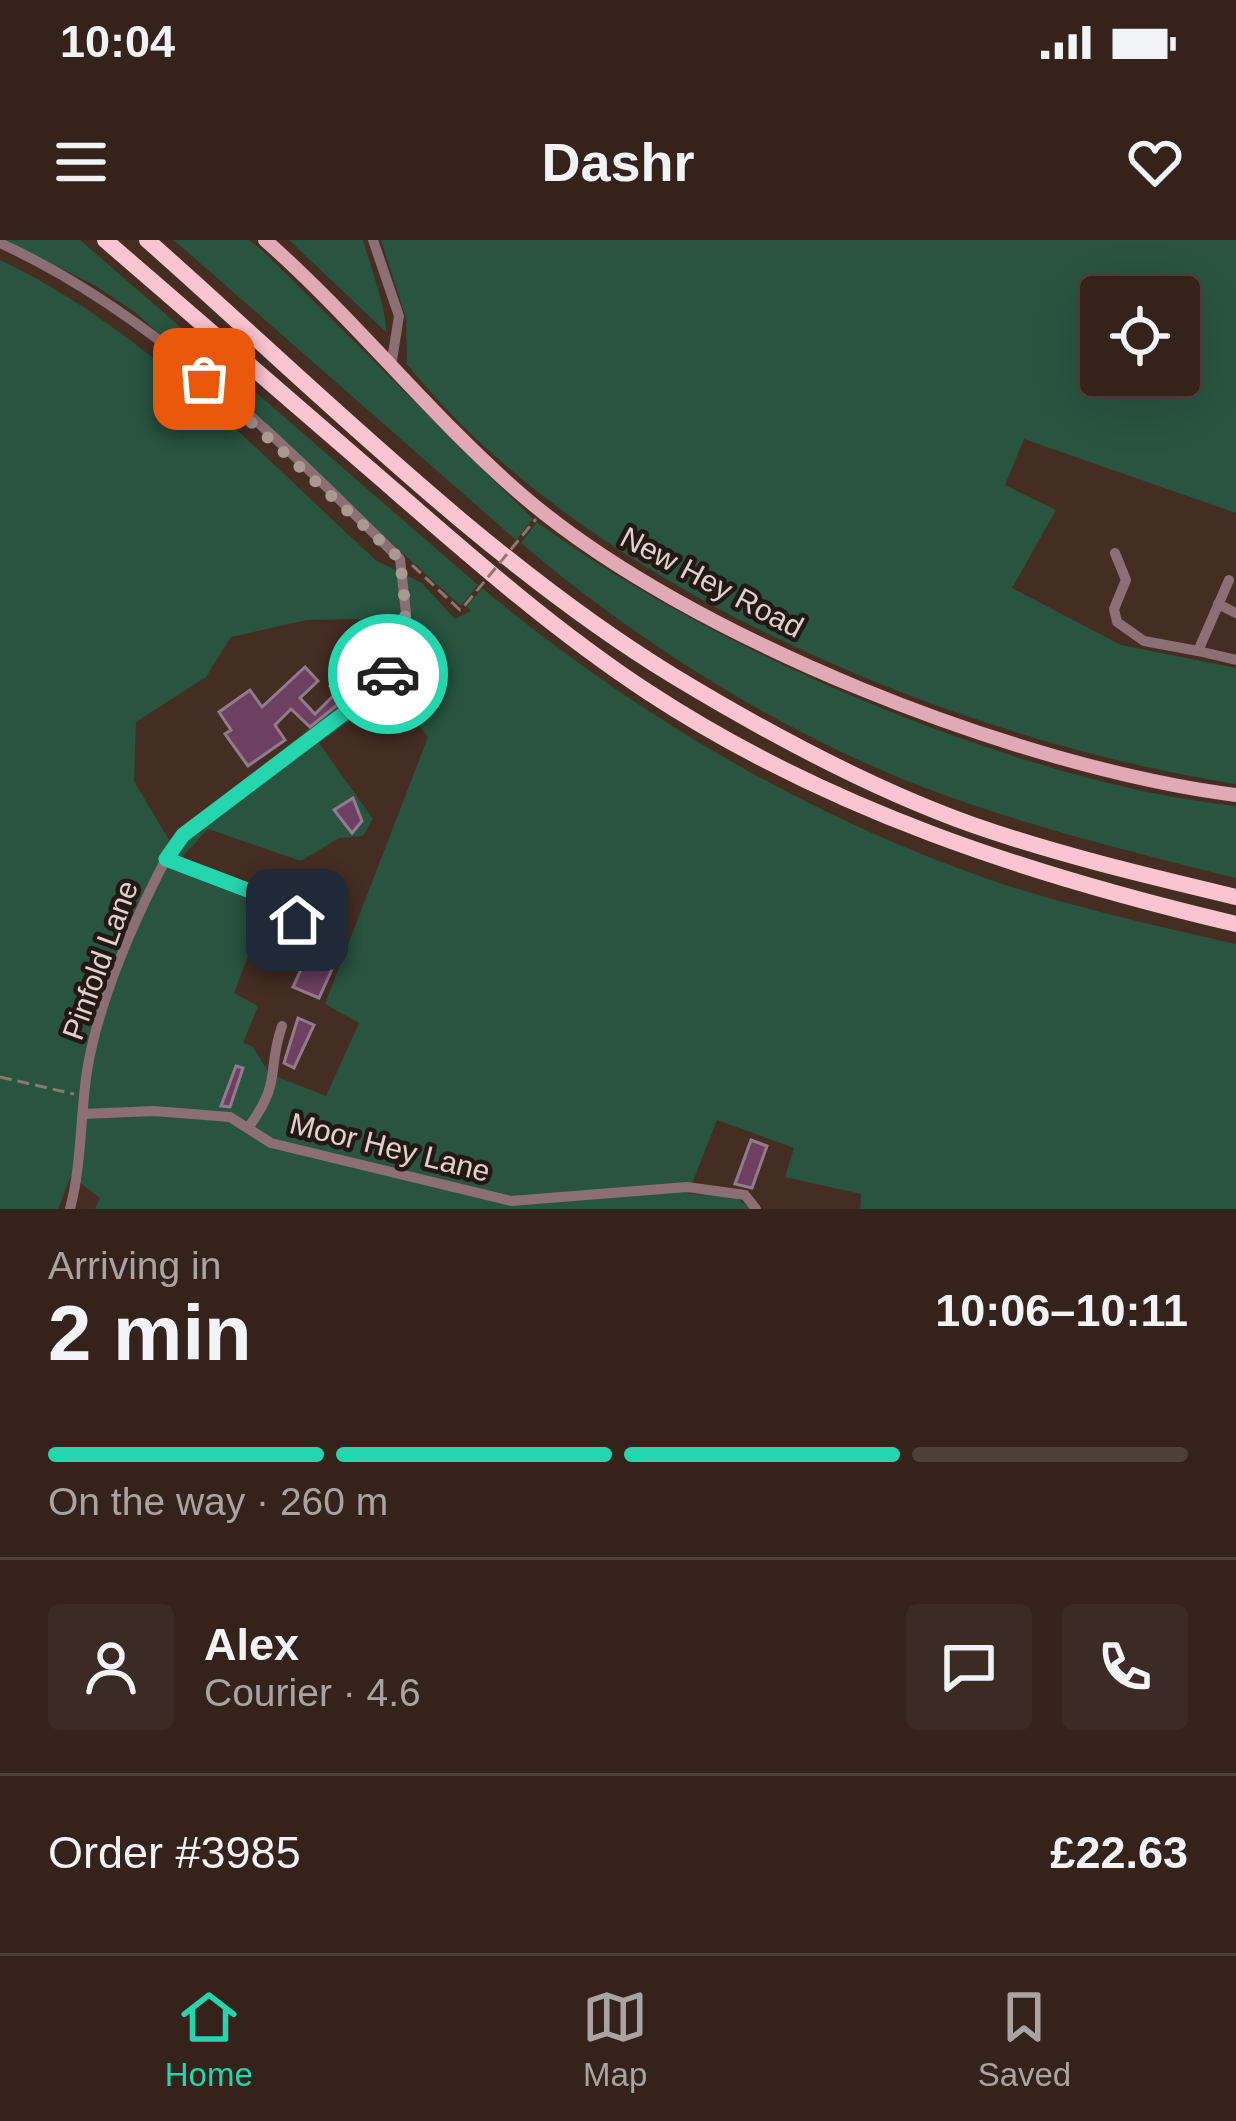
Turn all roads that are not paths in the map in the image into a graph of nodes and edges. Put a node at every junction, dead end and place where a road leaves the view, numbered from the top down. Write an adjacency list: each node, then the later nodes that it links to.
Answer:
1 (105, 240): 17 (highway)
2 (147, 240): 15 (highway)
3 (265, 240): 6 (main road, New Hey Road)
4 (373, 240): 6 (street)
5 (0, 243): 14 (street, Pinfold Lane)
6 (392, 366): 13 (main road, New Hey Road)
7 (1115, 553): 11 (street)
8 (1229, 580): 9 (street)
9 (1218, 604): 10 (street); 11 (street)
10 (1236, 613)
11 (1198, 651): 12 (street)
12 (1236, 661)
13 (1236, 795)
14 (166, 859): 16 (street); 19 (street, Pinfold Lane)
15 (1236, 897)
16 (297, 920)
17 (1236, 924)
18 (282, 1026): 20 (street)
19 (83, 1114): 20 (street, Moor Hey Lane); 21 (street, Pinfold Lane)
20 (248, 1128): 23 (street, Moor Hey Lane)
21 (71, 1202): 22 (street)
22 (86, 1209)
23 (756, 1209)

